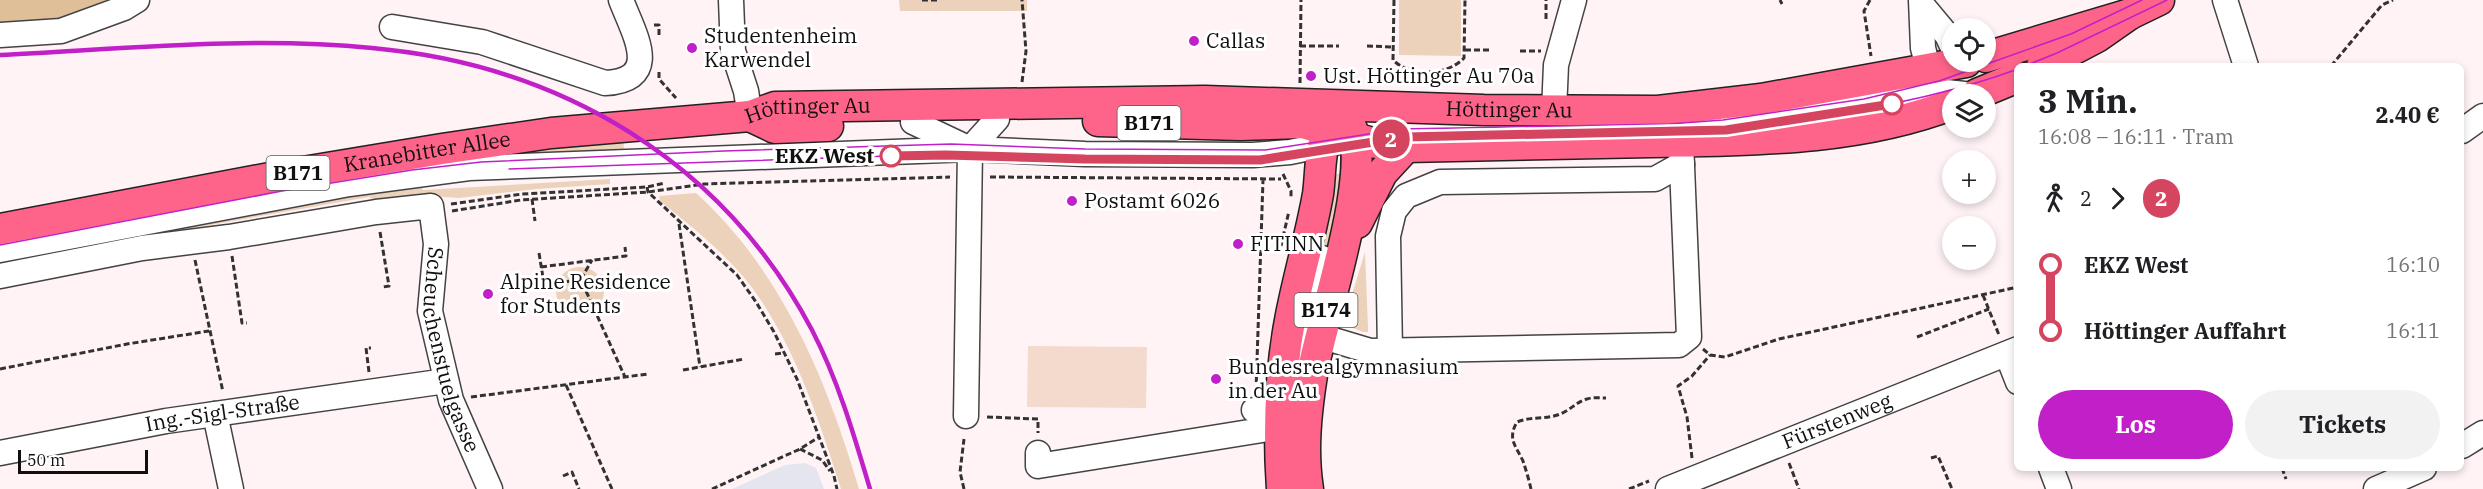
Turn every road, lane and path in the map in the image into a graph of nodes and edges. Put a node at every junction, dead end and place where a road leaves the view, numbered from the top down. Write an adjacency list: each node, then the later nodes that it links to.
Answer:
1 (137, 0): 19 (street)
2 (621, 0): 17 (street)
3 (731, 0): 38 (street)
4 (922, 0): 5 (path)
5 (940, 0)
6 (1022, 0): 36 (path)
7 (1300, 0): 20 (path)
8 (1394, 0): 23 (path)
9 (1465, 0): 25 (path)
10 (1574, 0): 37 (street)
11 (1870, 0): 31 (path)
12 (2159, 0): 16 (main road, Höttinger Au / B171)
13 (2225, 0): 28 (street)
14 (2393, 0): 29 (path)
15 (1921, 2): 18 (street); 34 (street)
16 (2127, 7): 24 (main road, Höttinger Au / B171); 27 (main road, Höttinger Au / B171)
17 (392, 27)
18 (1942, 29)
19 (0, 34)
20 (1300, 46): 21 (path); 35 (path)
21 (1339, 46)
22 (1367, 46): 23 (path)
23 (1393, 47): 25 (path)
24 (1996, 48)
25 (1464, 50): 26 (path)
26 (1492, 50)
27 (2048, 63)
28 (2245, 63)
29 (2334, 63)
30 (1955, 72): 34 (main road, Höttinger Au / B171)
31 (1875, 79): 34 (main road, Höttinger Au / B171); 37 (main road, Höttinger Au / B171)
32 (2014, 79): 33 (main road)
33 (1996, 86)
34 (1940, 92): 42 (street); 45 (main road, Höttinger Au / B171)
35 (1308, 103): 36 (main road, Höttinger Au / B171); 42 (main road, Höttinger Au / B171)
36 (1008, 111): 38 (main road, Höttinger Au / B171); 40 (main road, Höttinger Au / B171); 42 (main road, Höttinger Au / B171); 44 (street)
37 (1554, 111): 42 (main road, Höttinger Au / B171)
38 (750, 116): 40 (main road, Höttinger Au / B171); 56 (main road, Kranebitter Allee / B171)
39 (2483, 116): 41 (street)
40 (914, 122): 44 (street)
41 (2464, 130)
42 (1335, 136): 43 (main road, Höttinger Au / B171); 44 (street); 61 (main road, B174); 94 (main road, B174)
43 (1406, 147): 45 (main road, Höttinger Au / B171); 61 (main road)
44 (969, 149): 60 (street); 96 (street)
45 (1681, 153): 78 (street); 78 (street)
46 (1263, 180): 66 (path)
47 (675, 181): 49 (path)
48 (704, 182): 50 (path)
49 (647, 186): 50 (path); 52 (path)
50 (648, 192): 51 (path); 55 (path)
51 (532, 199): 52 (path); 54 (path)
52 (431, 206): 53 (street); 90 (street, Scheuchenstuelgasse)
53 (376, 212): 57 (street); 69 (path)
54 (535, 221)
55 (678, 221): 80 (path); 83 (path)
56 (0, 230)
57 (229, 237): 58 (street); 73 (path)
58 (192, 241): 67 (street); 74 (path)
59 (625, 247): 63 (path)
60 (0, 250)
61 (1333, 252): 75 (main road, B174); 87 (street)
62 (539, 253): 64 (path)
63 (592, 260): 64 (path); 68 (path)
64 (542, 267): 68 (path)
65 (1254, 273): 66 (path)
66 (1260, 273): 94 (path)
67 (0, 276)
68 (581, 280): 88 (path)
69 (383, 287)
70 (2014, 288): 71 (path)
71 (1983, 295): 72 (path); 112 (path)
72 (1989, 309): 76 (path); 79 (path)
73 (247, 323)
74 (209, 331): 84 (path); 93 (path)
75 (1320, 336): 78 (street); 87 (main road, B174)
76 (1917, 336)
77 (371, 348): 91 (path)
78 (1390, 351)
79 (2012, 351): 99 (street, Fürstenweg)
80 (784, 353): 81 (path); 98 (path)
81 (775, 354)
82 (744, 359): 83 (path)
83 (700, 368): 85 (path)
84 (0, 369)
85 (683, 370)
86 (648, 374): 88 (path)
87 (1312, 374): 121 (main road, B174)
88 (625, 377): 89 (path)
89 (566, 385): 90 (path); 116 (path)
90 (449, 390): 91 (street, Ing.-Sigl-Straße); 114 (street, Scheuchenstuelgasse)
91 (372, 391): 93 (street, Ing.-Sigl-Straße)
92 (1606, 398): 122 (path)
93 (215, 414): 102 (street, Ing.-Sigl-Straße); 113 (street)
94 (1269, 414): 103 (street); 120 (main road, B174)
95 (1038, 419): 96 (path)
96 (969, 424): 119 (path)
97 (2483, 433): 100 (street)
98 (819, 437): 101 (path); 110 (path)
99 (1781, 444): 112 (street, Fürstenweg); 123 (path)
100 (2464, 445)
101 (800, 449): 110 (path); 117 (path)
102 (0, 453)
103 (1038, 453)
104 (1931, 459): 124 (path)
105 (2052, 471): 125 (street)
106 (2283, 471): 111 (path)
107 (2368, 471): 126 (street)
108 (2417, 471): 127 (street)
109 (563, 476): 115 (path)
110 (834, 476): 118 (path)
111 (2286, 479)
112 (1681, 487)
113 (231, 489)
114 (490, 489)
115 (579, 489)
116 (612, 489)
117 (712, 489)
118 (837, 489)
119 (964, 489)
120 (1282, 489)
121 (1308, 489)
122 (1532, 489)
123 (1799, 489)
124 (1952, 489)
125 (2059, 489)
126 (2370, 489)
127 (2376, 489)

